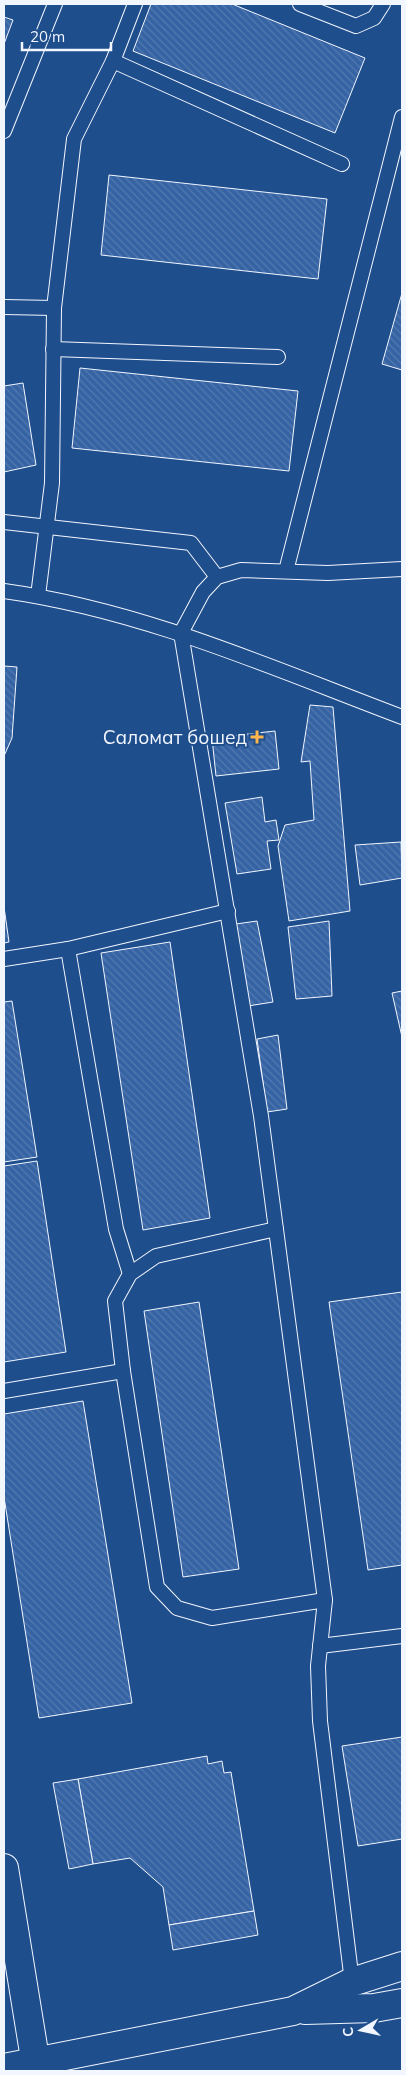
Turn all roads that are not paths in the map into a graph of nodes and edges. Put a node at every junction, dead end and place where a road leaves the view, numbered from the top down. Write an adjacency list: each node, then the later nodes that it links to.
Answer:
1 (55, 4): 7 (lane)
2 (135, 4): 5 (lane)
3 (300, 4): 4 (lane)
4 (384, 4)
5 (113, 61): 8 (lane); 10 (lane)
6 (402, 118): 16 (lane)
7 (4, 131)
8 (342, 164)
9 (4, 308): 10 (lane)
10 (54, 308): 11 (lane)
11 (53, 349): 12 (lane); 14 (lane)
12 (278, 357)
13 (4, 522): 14 (lane)
14 (46, 528): 17 (lane); 19 (lane)
15 (402, 570): 16 (lane)
16 (286, 571): 17 (lane)
17 (217, 577): 20 (lane)
18 (4, 591): 19 (lane)
19 (38, 596): 20 (lane)
20 (181, 633): 21 (lane); 22 (lane)
21 (402, 717)
22 (228, 911): 23 (lane); 25 (lane)
23 (68, 949): 24 (lane); 26 (lane)
24 (4, 959)
25 (276, 1229): 26 (lane); 29 (lane)
26 (130, 1274): 27 (lane)
27 (123, 1371): 28 (lane); 29 (lane)
28 (4, 1391)
29 (325, 1600): 31 (lane)
30 (402, 1636): 31 (lane)
31 (320, 1646): 34 (lane)
32 (4, 1868): 37 (main road)
33 (402, 1966): 34 (main road)
34 (352, 1982): 36 (main road)
35 (402, 2003): 36 (main road)
36 (293, 2011): 37 (main road)
37 (37, 2066): 38 (main road)
38 (4, 2068)

